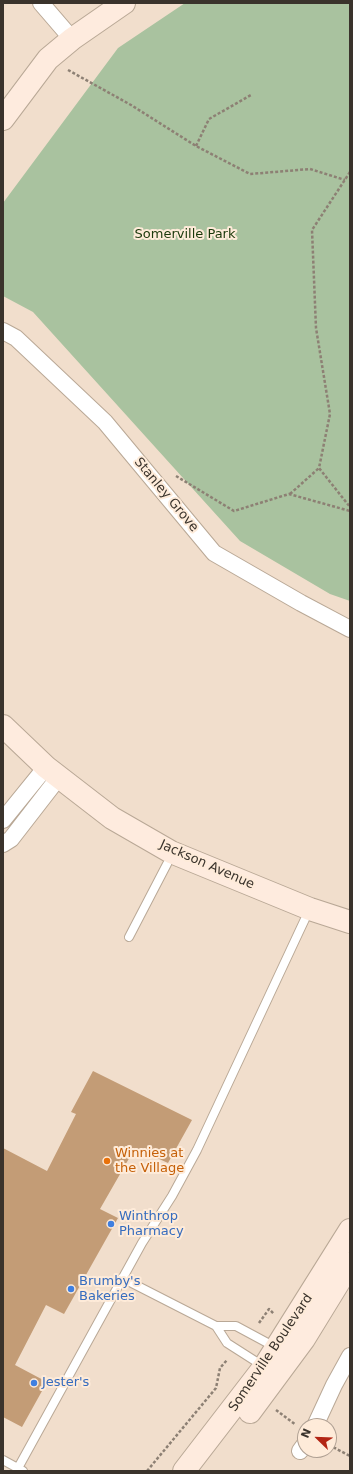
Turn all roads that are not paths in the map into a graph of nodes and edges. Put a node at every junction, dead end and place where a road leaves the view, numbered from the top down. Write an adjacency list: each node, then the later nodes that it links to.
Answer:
1 (40, 3): 3 (street)
2 (124, 3): 3 (street)
3 (72, 39): 4 (street)
4 (3, 119)
5 (3, 331): 6 (street, Stanley Grove)
6 (350, 629)
7 (3, 726): 9 (street, Jackson Avenue)
8 (3, 747): 9 (street, Jackson Avenue)
9 (48, 778): 10 (street); 11 (street); 12 (street, Jackson Avenue); 14 (street, Jackson Avenue)
10 (3, 820)
11 (3, 844)
12 (167, 864): 13 (street, Jackson Avenue); 15 (lane)
13 (305, 919): 16 (street, Jackson Avenue); 19 (lane)
14 (350, 922)
15 (129, 937)
16 (350, 937)
17 (350, 1230): 21 (street, Somerville Boulevard)
18 (350, 1264): 21 (street, Somerville Boulevard)
19 (122, 1278): 20 (lane); 26 (lane)
20 (216, 1326): 21 (lane); 23 (lane)
21 (284, 1353): 23 (street, Somerville Boulevard)
22 (350, 1356): 24 (street)
23 (271, 1372): 27 (street, Somerville Boulevard); 28 (street, Somerville Boulevard)
24 (319, 1418)
25 (3, 1460): 26 (lane)
26 (21, 1470)
27 (184, 1471)
28 (202, 1471)

